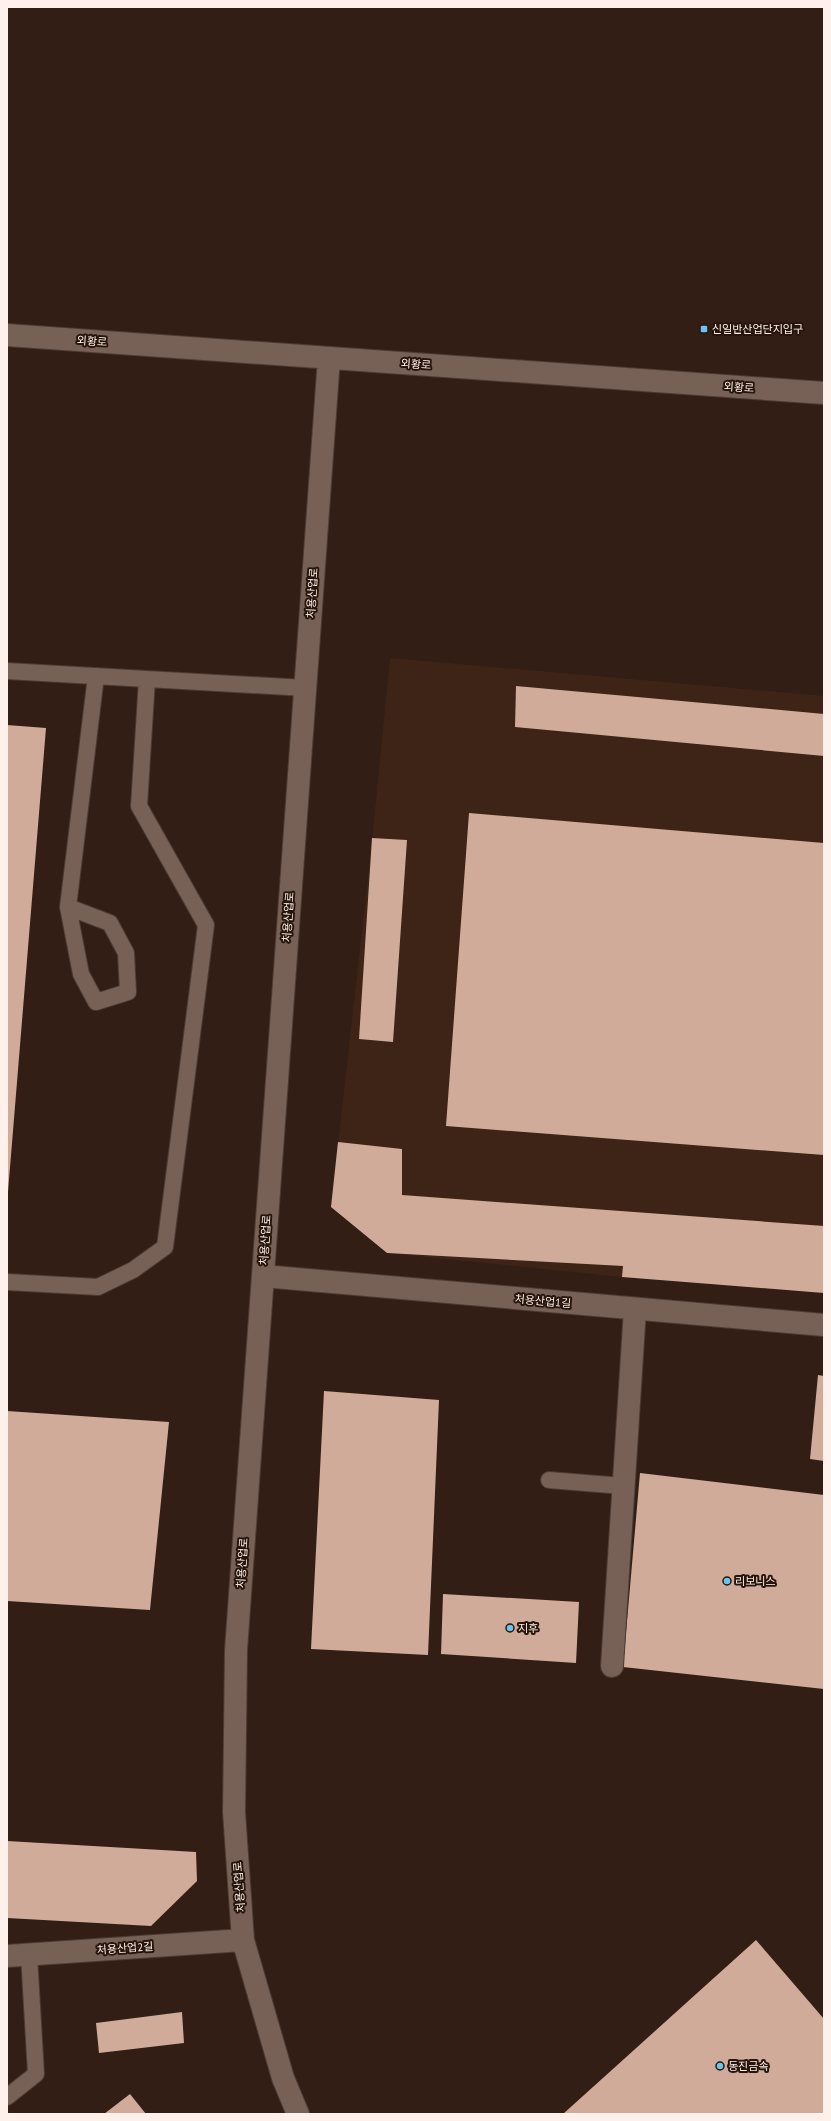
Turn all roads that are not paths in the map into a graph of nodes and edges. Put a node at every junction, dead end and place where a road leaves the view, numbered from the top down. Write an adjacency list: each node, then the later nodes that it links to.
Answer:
1 (7, 335): 2 (main road, 외황로)
2 (329, 358): 3 (main road, 외황로); 7 (main road, 처용산업로)
3 (824, 393)
4 (7, 671): 5 (lane)
5 (96, 676): 6 (lane); 8 (lane)
6 (147, 679): 7 (lane); 10 (lane)
7 (305, 688): 9 (main road, 처용산업로)
8 (68, 907): 8 (lane)
9 (262, 1276): 11 (main road, 처용산업1길); 16 (main road, 처용산업로)
10 (7, 1282)
11 (635, 1309): 12 (main road, 처용산업1길); 14 (main road)
12 (824, 1325)
13 (550, 1480): 14 (lane)
14 (624, 1486): 15 (main road)
15 (612, 1666)
16 (243, 1940): 17 (main road, 처용산업2길); 20 (main road, 처용산업로)
17 (28, 1955): 18 (main road, 처용산업2길); 19 (lane)
18 (7, 1956)
19 (7, 2097)
20 (298, 2114)

